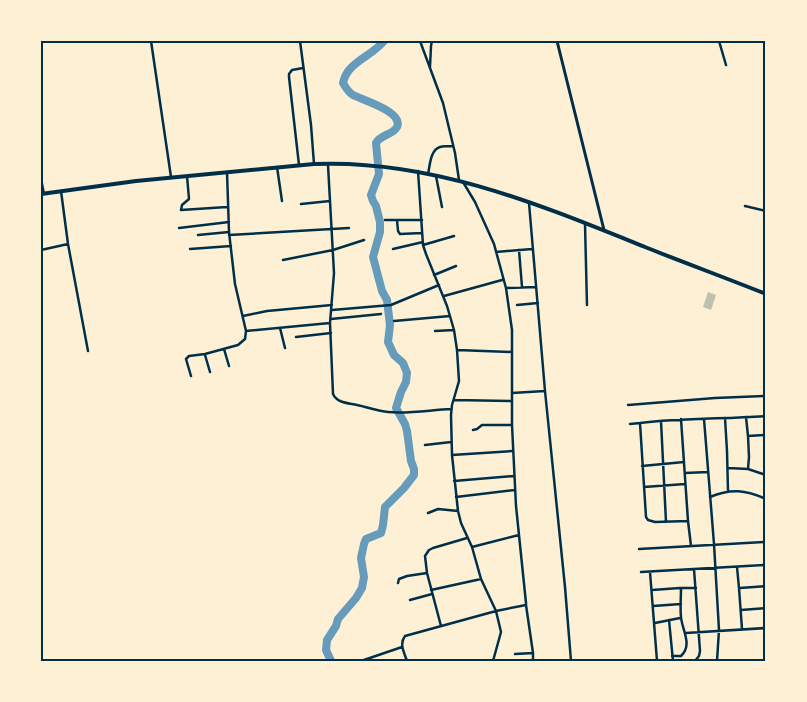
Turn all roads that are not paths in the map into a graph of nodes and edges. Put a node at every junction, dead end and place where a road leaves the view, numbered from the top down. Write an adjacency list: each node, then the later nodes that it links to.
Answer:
1 (151, 41): 20 (street)
2 (300, 41): 8 (street)
3 (420, 41): 9 (street)
4 (432, 41): 9 (street)
5 (557, 41): 41 (street)
6 (719, 41): 7 (street)
7 (726, 65)
8 (303, 68): 12 (street); 13 (street)
9 (430, 71): 10 (street)
10 (453, 146): 17 (street); 22 (street)
11 (328, 163): 12 (main road); 15 (main road); 26 (street)
12 (314, 164): 13 (main road)
13 (299, 165): 14 (main road)
14 (277, 167): 16 (main road); 25 (street)
15 (418, 171): 17 (main road); 35 (street)
16 (226, 172): 19 (main road); 31 (street)
17 (428, 174): 18 (main road)
18 (436, 175): 22 (main road); 29 (street)
19 (187, 176): 20 (main road); 31 (street)
20 (172, 178): 23 (main road)
21 (41, 179): 24 (street)
22 (461, 181): 27 (main road); 56 (street)
23 (61, 191): 24 (main road); 48 (street)
24 (43, 194)
25 (282, 200)
26 (330, 201): 28 (street); 40 (street)
27 (529, 203): 37 (main road); 52 (street)
28 (301, 204)
29 (442, 206)
30 (744, 206): 32 (street)
31 (227, 207): 36 (street)
32 (766, 211)
33 (385, 220): 34 (street)
34 (397, 220): 35 (street); 42 (street)
35 (422, 220): 42 (street)
36 (229, 222): 38 (street); 43 (street)
37 (585, 224): 41 (main road); 70 (street)
38 (179, 228)
39 (349, 228): 40 (street)
40 (331, 230): 43 (street); 54 (street)
41 (604, 230): 65 (main road)
42 (422, 233): 47 (street)
43 (229, 234): 44 (street); 49 (street)
44 (198, 235)
45 (454, 236): 47 (street)
46 (364, 240): 54 (street)
47 (423, 243): 51 (street); 59 (street)
48 (68, 244): 53 (street); 86 (street)
49 (231, 246): 50 (street); 73 (street)
50 (190, 249)
51 (393, 249)
52 (533, 249): 55 (street); 62 (street)
53 (41, 250)
54 (333, 250): 57 (street); 68 (street)
55 (519, 250): 56 (street); 63 (street)
56 (496, 252): 60 (street)
57 (283, 260)
58 (456, 266): 59 (street)
59 (434, 275): 61 (street)
60 (503, 280): 64 (street); 66 (street)
61 (439, 286): 66 (street); 71 (street)
62 (536, 286): 63 (street); 67 (street)
63 (522, 287): 64 (street)
64 (506, 288): 87 (street)
65 (766, 294)
66 (444, 296): 74 (street)
67 (538, 303): 69 (street); 92 (street)
68 (332, 305): 71 (street); 73 (street)
69 (518, 305)
70 (587, 305)
71 (331, 310): 75 (street)
72 (380, 314): 75 (street)
73 (243, 316): 79 (street)
74 (450, 316): 76 (street); 78 (street)
75 (330, 321): 77 (street); 81 (street)
76 (394, 321)
77 (280, 327): 79 (street); 83 (street)
78 (454, 330): 80 (street); 85 (street)
79 (246, 331): 84 (street)
80 (435, 331)
81 (331, 333): 82 (street); 98 (street)
82 (296, 337)
83 (284, 348)
84 (224, 349): 88 (street); 89 (street)
85 (457, 350): 87 (street); 95 (street)
86 (88, 351)
87 (512, 352): 93 (street)
88 (205, 354): 90 (street); 91 (street)
89 (229, 366)
90 (210, 372)
91 (191, 376)
92 (545, 391): 93 (street); 184 (street)
93 (512, 393): 96 (street)
94 (766, 396): 97 (street)
95 (454, 400): 96 (street); 98 (street)
96 (511, 401): 106 (street)
97 (628, 404)
98 (451, 409): 111 (street)
99 (766, 416): 100 (street)
100 (746, 417): 101 (street); 110 (street)
101 (725, 418): 103 (street); 118 (street)
102 (680, 419): 103 (street); 104 (street); 115 (street)
103 (704, 419): 120 (street)
104 (661, 420): 105 (street); 116 (street)
105 (640, 423): 107 (street); 117 (street)
106 (512, 424): 108 (street); 113 (street)
107 (630, 424)
108 (473, 430)
109 (766, 434): 110 (street)
110 (748, 436): 119 (street)
111 (451, 442): 112 (street); 114 (street)
112 (425, 446)
113 (513, 451): 114 (street); 123 (street)
114 (452, 455): 124 (street)
115 (684, 462): 116 (street); 121 (street)
116 (663, 464): 117 (street); 126 (street)
117 (642, 466): 127 (street)
118 (728, 468): 119 (street); 129 (street)
119 (748, 469): 122 (street)
120 (708, 472): 121 (street); 130 (street)
121 (685, 473): 125 (street)
122 (766, 475)
123 (514, 476): 124 (street); 128 (street)
124 (454, 481): 131 (street)
125 (686, 484): 126 (street); 135 (street)
126 (664, 486): 127 (street); 136 (street)
127 (644, 487): 136 (street)
128 (515, 490): 131 (street); 137 (street)
129 (728, 491): 130 (street); 132 (street)
130 (710, 496): 140 (street)
131 (456, 497): 133 (street)
132 (766, 499)
133 (458, 511): 134 (street); 138 (street)
134 (428, 513)
135 (688, 521): 136 (street); 141 (street)
136 (666, 522)
137 (519, 535): 142 (street); 162 (street)
138 (467, 538): 142 (street); 150 (street)
139 (766, 542): 140 (street)
140 (714, 544): 141 (street); 146 (street)
141 (691, 546): 143 (street)
142 (472, 547): 151 (street)
143 (639, 549)
144 (766, 564): 145 (street)
145 (737, 567): 146 (street); 156 (street)
146 (715, 568): 147 (street); 173 (street)
147 (694, 569): 149 (street); 155 (street)
148 (640, 572): 149 (street)
149 (650, 572): 158 (street)
150 (426, 573): 152 (street); 157 (street)
151 (481, 579): 157 (street); 166 (street)
152 (398, 583)
153 (766, 586): 156 (street)
154 (681, 588): 155 (street); 158 (street); 161 (street)
155 (696, 588): 175 (street)
156 (739, 588): 165 (street)
157 (431, 590): 159 (street)
158 (652, 590): 163 (street)
159 (432, 594): 160 (street); 170 (street)
160 (410, 600)
161 (681, 604): 163 (street); 167 (street)
162 (526, 605): 166 (street); 177 (street)
163 (653, 606): 169 (street)
164 (766, 608): 165 (street)
165 (741, 610): 172 (street)
166 (496, 611): 170 (street); 182 (street)
167 (681, 618): 168 (street); 174 (street)
168 (670, 620): 169 (street); 179 (street)
169 (655, 623): 185 (street)
170 (441, 626): 176 (street)
171 (766, 628): 172 (street)
172 (742, 629): 173 (street)
173 (719, 630): 175 (street); 188 (street)
174 (686, 633): 175 (street); 179 (street)
175 (699, 633): 187 (street)
176 (402, 647): 180 (street); 181 (street)
177 (532, 652): 178 (street); 183 (street)
178 (515, 654)
179 (672, 656): 186 (street)
180 (361, 661)
181 (407, 661)
182 (493, 661)
183 (533, 661)
184 (570, 661)
185 (657, 661)
186 (672, 661)
187 (696, 661)
188 (717, 661)

